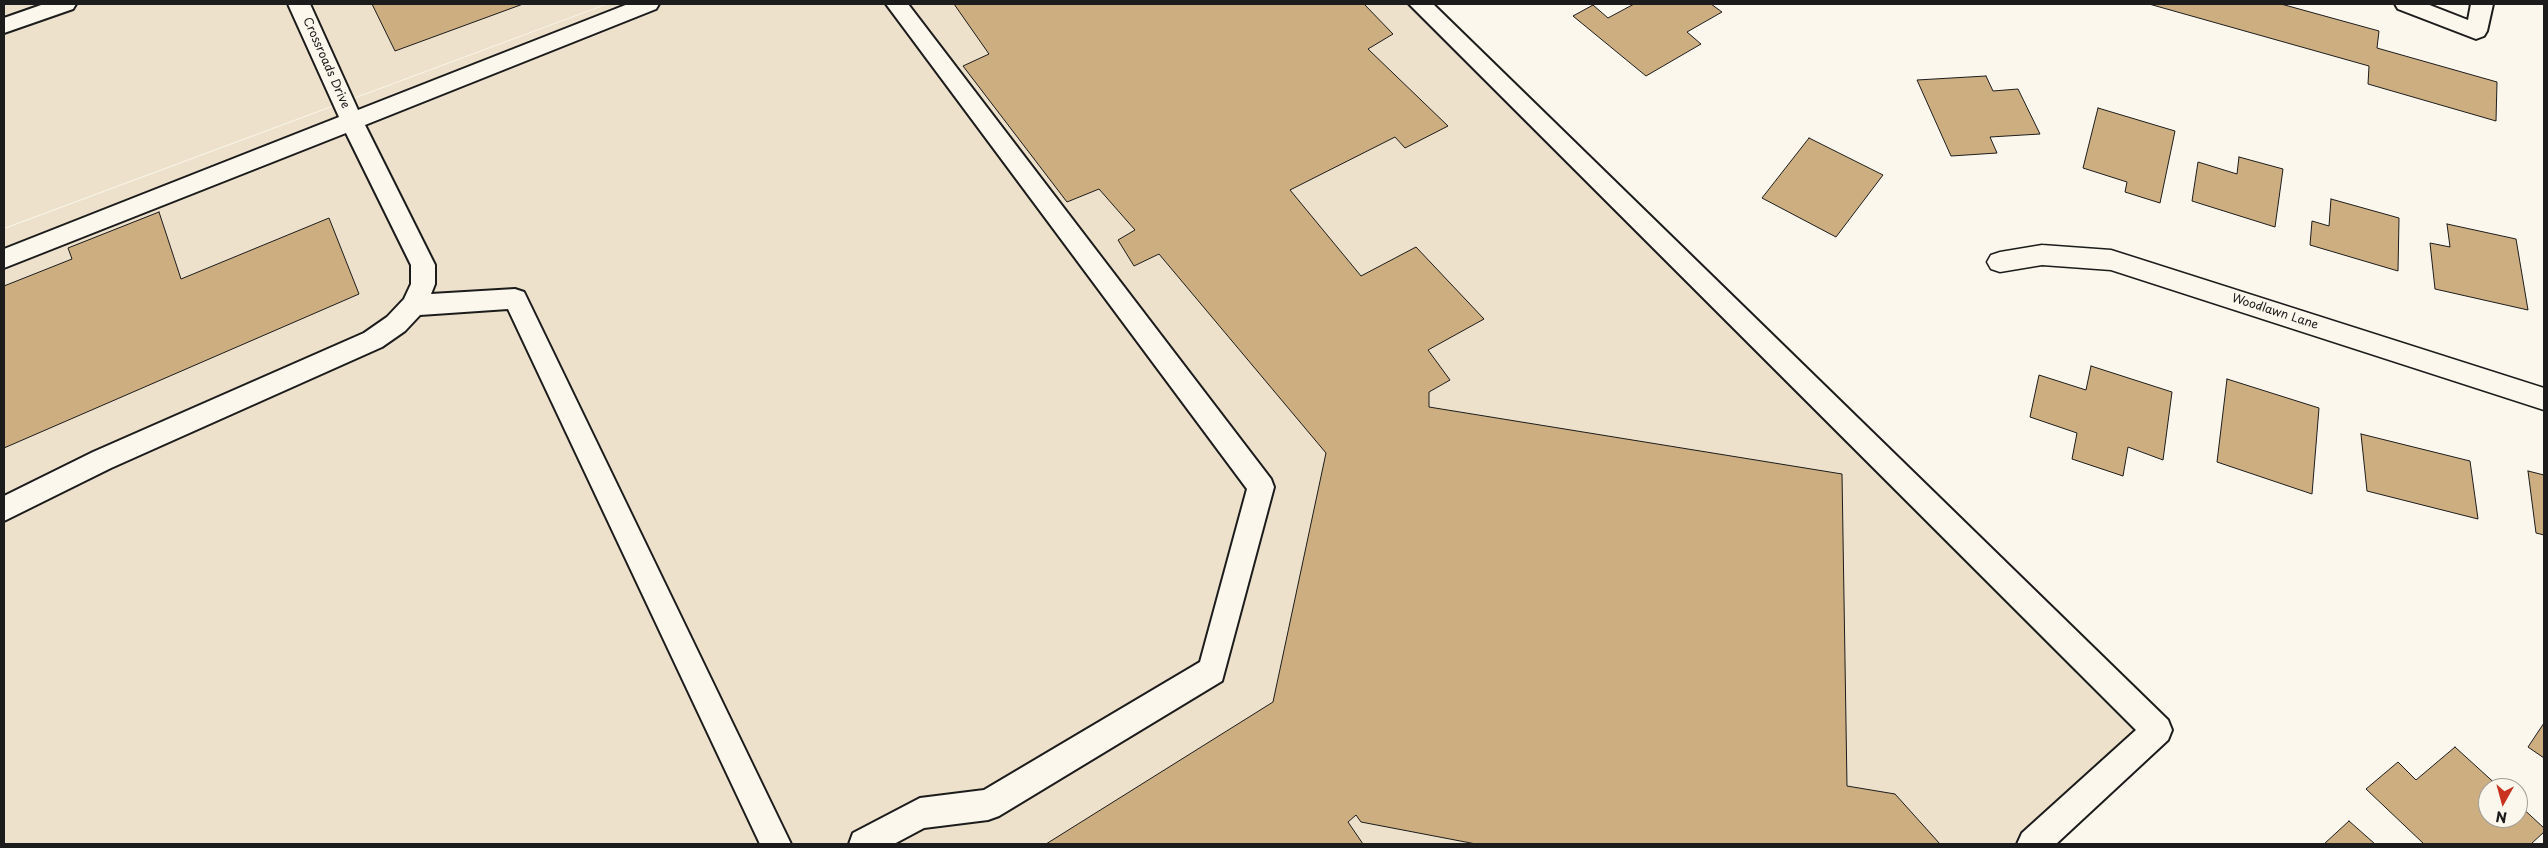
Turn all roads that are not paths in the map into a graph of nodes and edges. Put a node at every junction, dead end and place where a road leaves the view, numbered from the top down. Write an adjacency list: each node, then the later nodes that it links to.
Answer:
1 (65, 4): 8 (lane)
2 (299, 4): 9 (lane, Crossroads Drive)
3 (648, 4): 9 (lane)
4 (897, 4): 16 (lane)
5 (1420, 4): 17 (lane)
6 (2406, 4): 7 (lane)
7 (2482, 4)
8 (4, 26)
9 (352, 123): 10 (lane); 12 (lane, Crossroads Drive)
10 (4, 259)
11 (2000, 262): 13 (street, Woodlawn Lane)
12 (414, 305): 14 (lane, Crossroads Drive); 15 (lane)
13 (2544, 399)
14 (4, 509)
15 (776, 844)
16 (864, 844)
17 (2033, 844)

